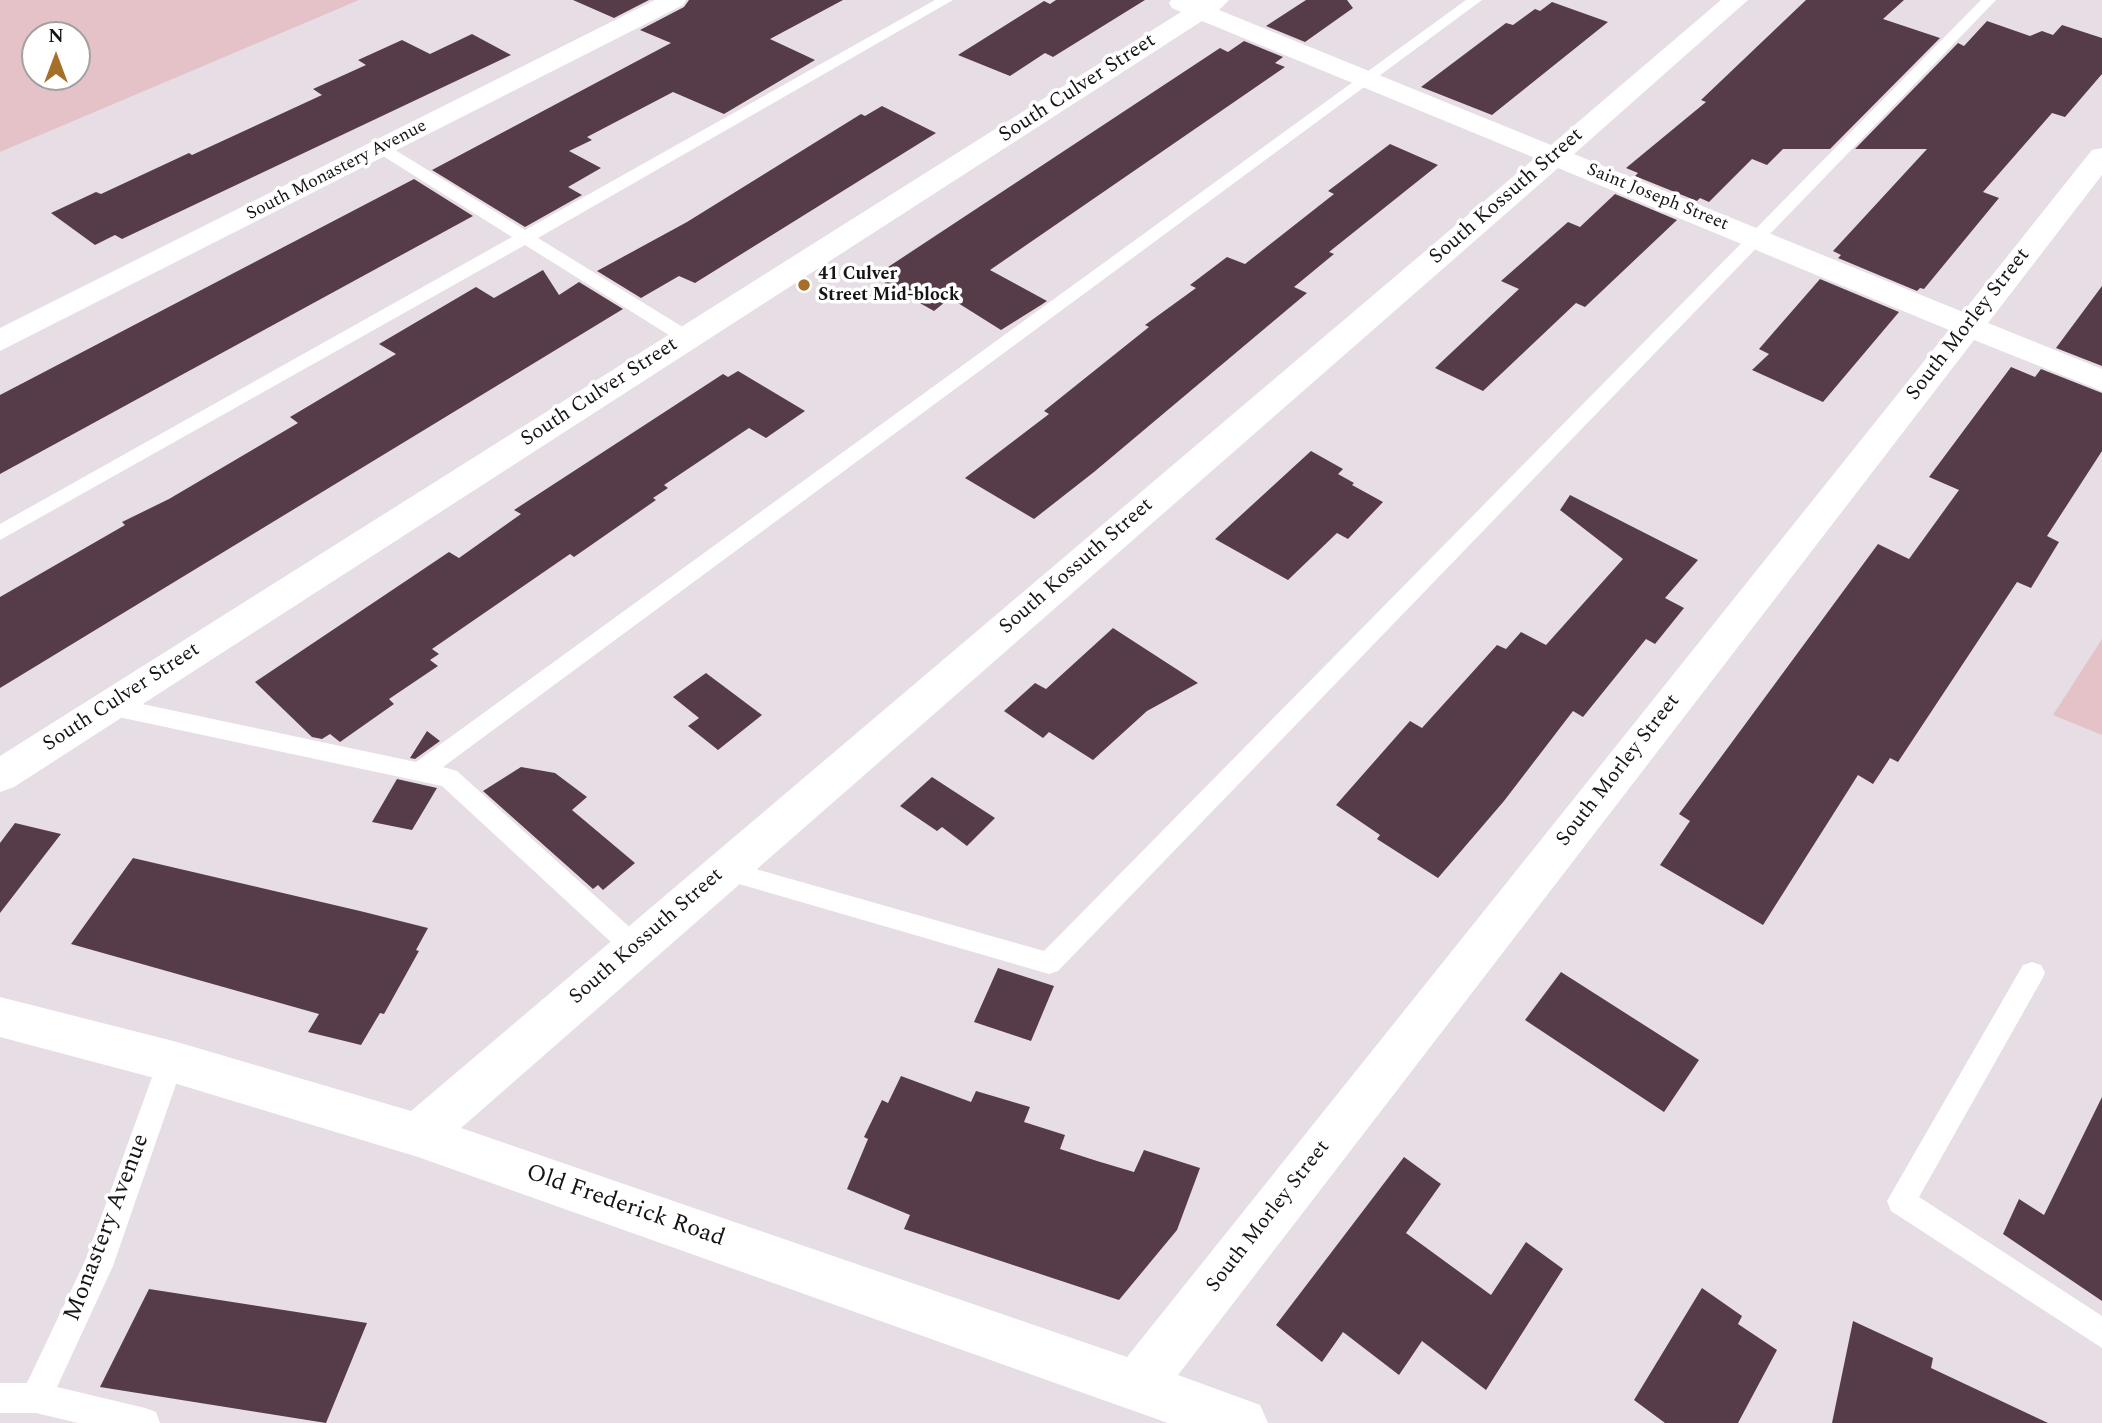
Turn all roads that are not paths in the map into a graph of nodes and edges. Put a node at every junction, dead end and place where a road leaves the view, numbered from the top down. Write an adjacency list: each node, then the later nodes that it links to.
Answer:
1 (674, 0): 8 (street, South Monastery Avenue)
2 (946, 0): 11 (lane)
3 (1475, 0): 7 (lane)
4 (1736, 0): 9 (street, South Kossuth Street)
5 (1989, 0): 12 (lane)
6 (1196, 4): 7 (street, Saint Joseph Street); 14 (street, South Culver Street)
7 (1367, 79): 9 (street, Saint Joseph Street); 19 (lane)
8 (381, 148): 11 (lane); 15 (street, South Monastery Avenue)
9 (1554, 156): 12 (street, Saint Joseph Street); 21 (street, South Kossuth Street)
10 (2102, 156): 13 (street, South Morley Street)
11 (525, 237): 14 (lane); 17 (lane)
12 (1754, 238): 13 (street, Saint Joseph Street); 21 (lane)
13 (1968, 326): 16 (street, Saint Joseph Street); 28 (street, South Morley Street)
14 (687, 338): 18 (street, South Culver Street)
15 (0, 341)
16 (2102, 381)
17 (0, 533)
18 (109, 706): 19 (lane); 20 (street, South Culver Street)
19 (419, 772): 22 (lane)
20 (0, 776)
21 (724, 870): 22 (street, South Kossuth Street)
22 (635, 948): 26 (street, South Kossuth Street)
23 (2032, 973): 27 (lane)
24 (0, 1017): 25 (street, Old Frederick Road)
25 (171, 1061): 26 (street, Old Frederick Road); 30 (lane, Monastery Avenue)
26 (418, 1135): 28 (street, Old Frederick Road)
27 (2102, 1333)
28 (1136, 1387): 32 (street, Old Frederick Road)
29 (0, 1398): 30 (lane)
30 (36, 1398): 31 (lane)
31 (145, 1423)
32 (1242, 1423)

